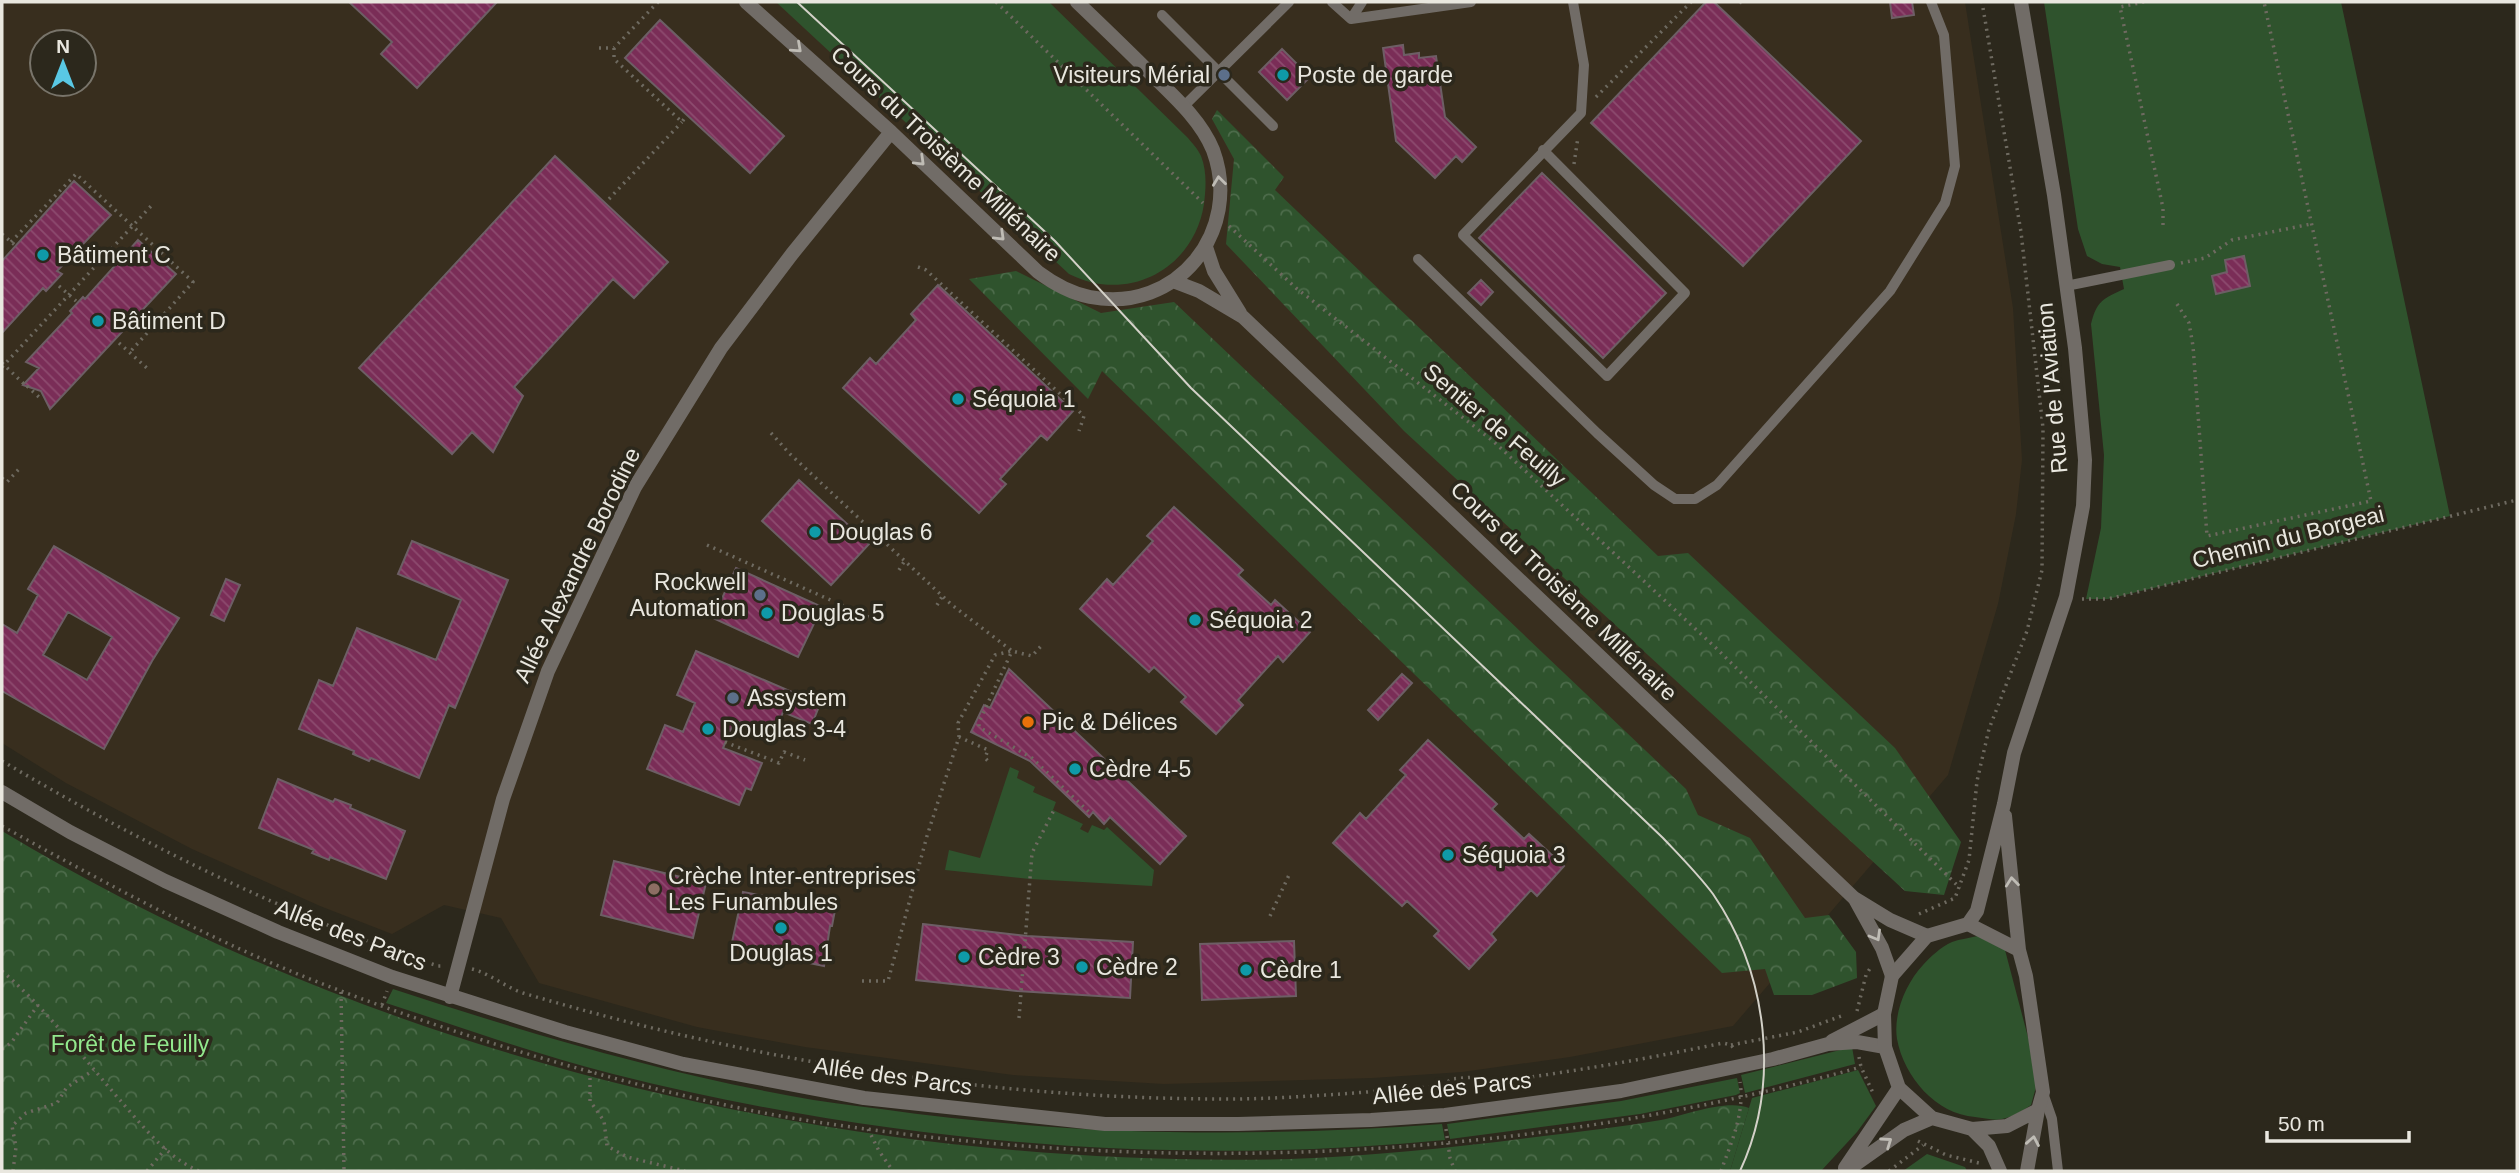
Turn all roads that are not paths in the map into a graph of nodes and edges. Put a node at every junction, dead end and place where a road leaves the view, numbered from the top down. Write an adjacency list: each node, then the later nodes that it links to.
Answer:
1 (746, 2): 15 (street, Cours du Troisième Millénaire, one-way to 15)
2 (1077, 2): 13 (street, Cours du Troisième Millénaire)
3 (1289, 2): 12 (lane)
4 (1332, 2): 11 (lane)
5 (1362, 2): 11 (lane)
6 (1471, 2): 11 (lane)
7 (1573, 2): 16 (lane)
8 (1931, 2): 18 (lane)
9 (2021, 2): 21 (street, Rue de l'Aviation)
10 (1162, 15): 12 (lane)
11 (1351, 19)
12 (1219, 72): 13 (lane); 14 (lane)
13 (1183, 107): 17 (street, Cours du Troisième Millénaire, one-way to 13)
14 (1273, 126)
15 (891, 132): 20 (street, Cours du Troisième Millénaire, one-way to 20); 30 (street, Allée Alexandre Borodine)
16 (1543, 150): 16 (lane)
17 (1206, 247): 20 (street, Cours du Troisième Millénaire); 22 (street, Cours du Troisième Millénaire)
18 (1418, 259)
19 (2170, 265): 21 (lane)
20 (1173, 281): 22 (street, Cours du Troisième Millénaire)
21 (2066, 286): 24 (street, Rue de l'Aviation)
22 (1242, 317): 25 (street, Cours du Troisième Millénaire)
23 (2, 792): 30 (street, Allée des Parcs)
24 (2004, 804): 26 (street, Rue de l'Aviation); 28 (street, Rue de l'Aviation, one-way to 24)
25 (1854, 898): 27 (street, Cours du Troisième Millénaire); 29 (street, Cours du Troisième Millénaire, one-way to 29)
26 (1968, 924): 27 (street); 28 (street)
27 (1927, 936): 29 (street)
28 (2019, 950): 35 (street, Rue de l'Aviation)
29 (1892, 976): 31 (street)
30 (450, 998): 32 (street, Allée des Parcs)
31 (1884, 1014): 32 (street, Allée des Parcs); 33 (street)
32 (1828, 1044): 33 (street, Allée des Parcs)
33 (1885, 1047): 34 (street)
34 (1899, 1088): 37 (street); 39 (street)
35 (2043, 1092): 36 (street, Rue de l'Aviation); 42 (lane)
36 (2038, 1110): 38 (street); 41 (street, Rue de l'Aviation, one-way to 36)
37 (1932, 1118): 38 (street); 39 (street, one-way to 37)
38 (1972, 1129): 40 (street)
39 (1844, 1171)
40 (2000, 1171)
41 (2027, 1171)
42 (2058, 1171)

